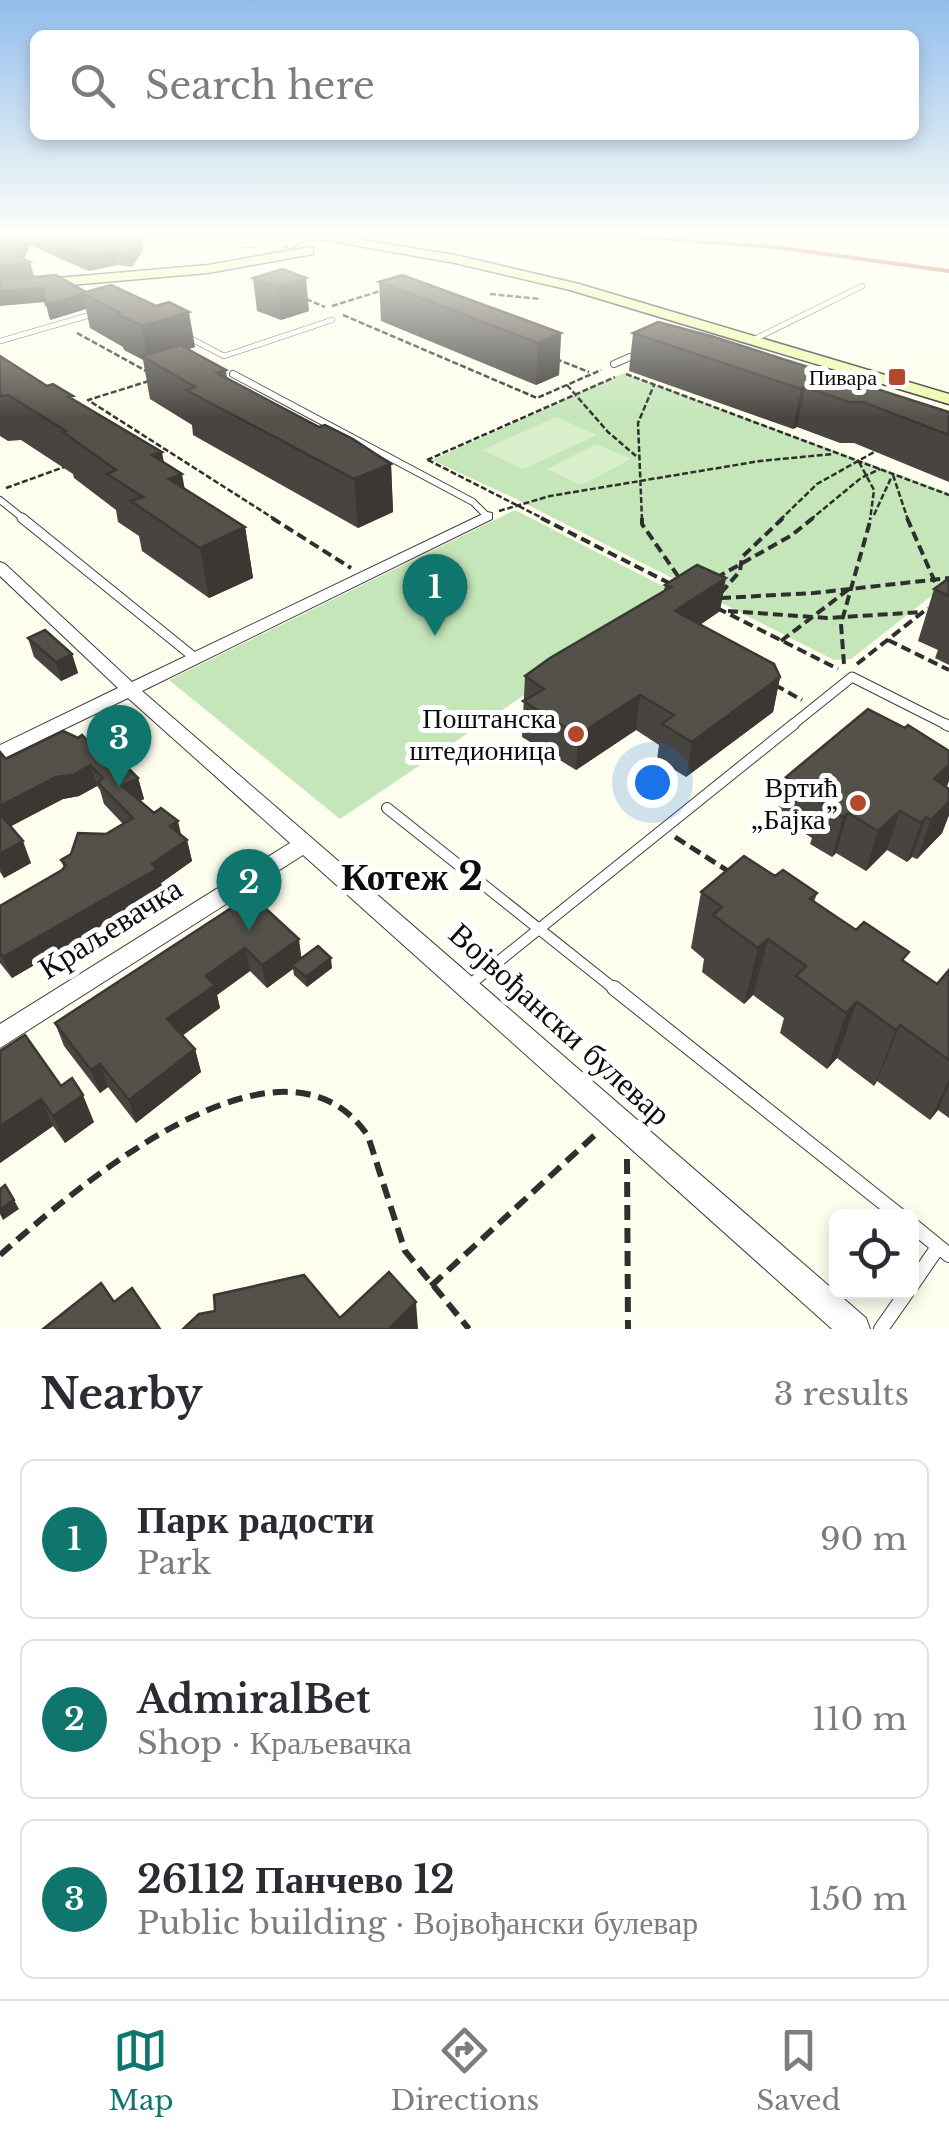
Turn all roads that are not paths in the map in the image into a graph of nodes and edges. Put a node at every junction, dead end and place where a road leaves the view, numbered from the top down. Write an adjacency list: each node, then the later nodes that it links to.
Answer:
1 (576, 295): 12 (main road)
2 (599, 295): 8 (main road)
3 (844, 295): 8 (lane)
4 (110, 309): 7 (lane)
5 (332, 320): 6 (lane)
6 (172, 328)
7 (0, 340)
8 (753, 340): 12 (main road)
9 (646, 349): 10 (lane)
10 (614, 364)
11 (233, 374): 14 (lane)
12 (948, 405)
13 (0, 500): 16 (lane)
14 (487, 516): 16 (street)
15 (0, 567): 18 (street, Војвођански булевар)
16 (195, 658): 18 (street)
17 (848, 675): 19 (lane); 23 (lane)
18 (129, 689): 20 (street); 22 (street, Војвођански булевар)
19 (949, 726)
20 (0, 753)
21 (387, 808): 23 (lane)
22 (306, 842): 24 (street, Војвођански булевар); 25 (street, Краљевачка)
23 (539, 929): 24 (lane); 26 (lane)
24 (468, 986): 31 (street, Војвођански булевар)
25 (0, 1037)
26 (891, 1209)
27 (919, 1231): 28 (lane)
28 (944, 1251): 29 (lane)
29 (919, 1278)
30 (902, 1299): 32 (lane)
31 (856, 1329)
32 (881, 1329)

